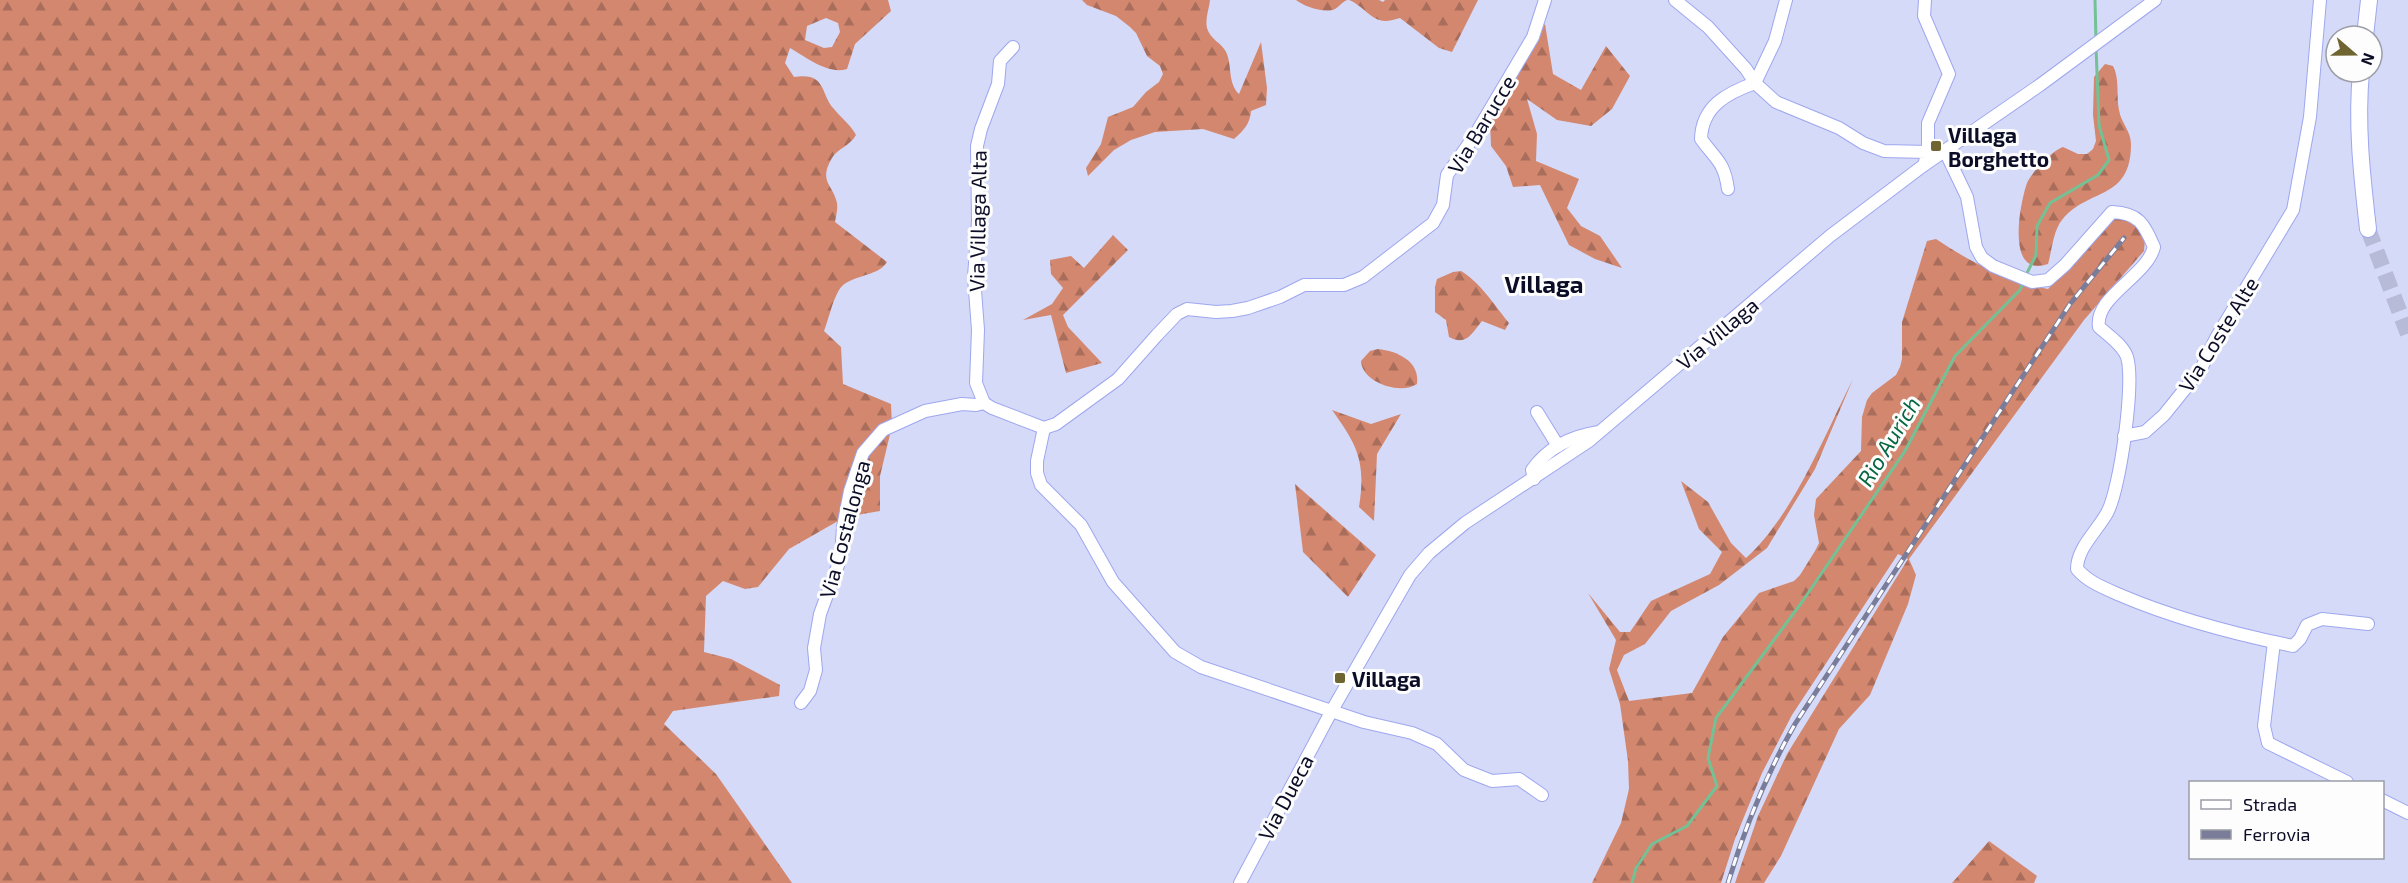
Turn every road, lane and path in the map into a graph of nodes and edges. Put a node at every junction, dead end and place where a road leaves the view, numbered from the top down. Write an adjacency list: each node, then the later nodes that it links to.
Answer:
1 (1545, 0): 19 (street, Via Barucce)
2 (1676, 0): 10 (street)
3 (1786, 0): 10 (street)
4 (1925, 0): 13 (street)
5 (2155, 0): 12 (street, Via Villaga)
6 (2320, 0): 21 (street, Via Coste Alte)
7 (2369, 0): 8 (highway)
8 (2366, 24)
9 (1013, 47): 17 (street, Via Villaga Alta)
10 (1755, 83): 13 (street); 15 (street)
11 (2360, 84): 16 (highway)
12 (1946, 151): 14 (street, Via Villaga); 21 (street)
13 (1928, 152): 14 (street)
14 (1924, 165): 20 (street, Via Villaga)
15 (1728, 189)
16 (2368, 229)
17 (984, 403): 19 (street, Via Costalonga); 26 (street, Via Costalonga)
18 (1537, 412): 22 (street)
19 (1044, 428): 27 (street)
20 (1601, 432): 22 (street); 23 (street, Via Villaga)
21 (2124, 436): 25 (street)
22 (1558, 446): 23 (street)
23 (1534, 478): 27 (street, Via Villaga)
24 (2368, 624): 25 (street)
25 (2274, 642): 28 (street)
26 (801, 703)
27 (1331, 712): 29 (street); 32 (street, Via Dueca)
28 (2343, 781)
29 (1542, 795)
30 (2384, 801): 31 (street)
31 (2408, 813)
32 (1240, 883)

